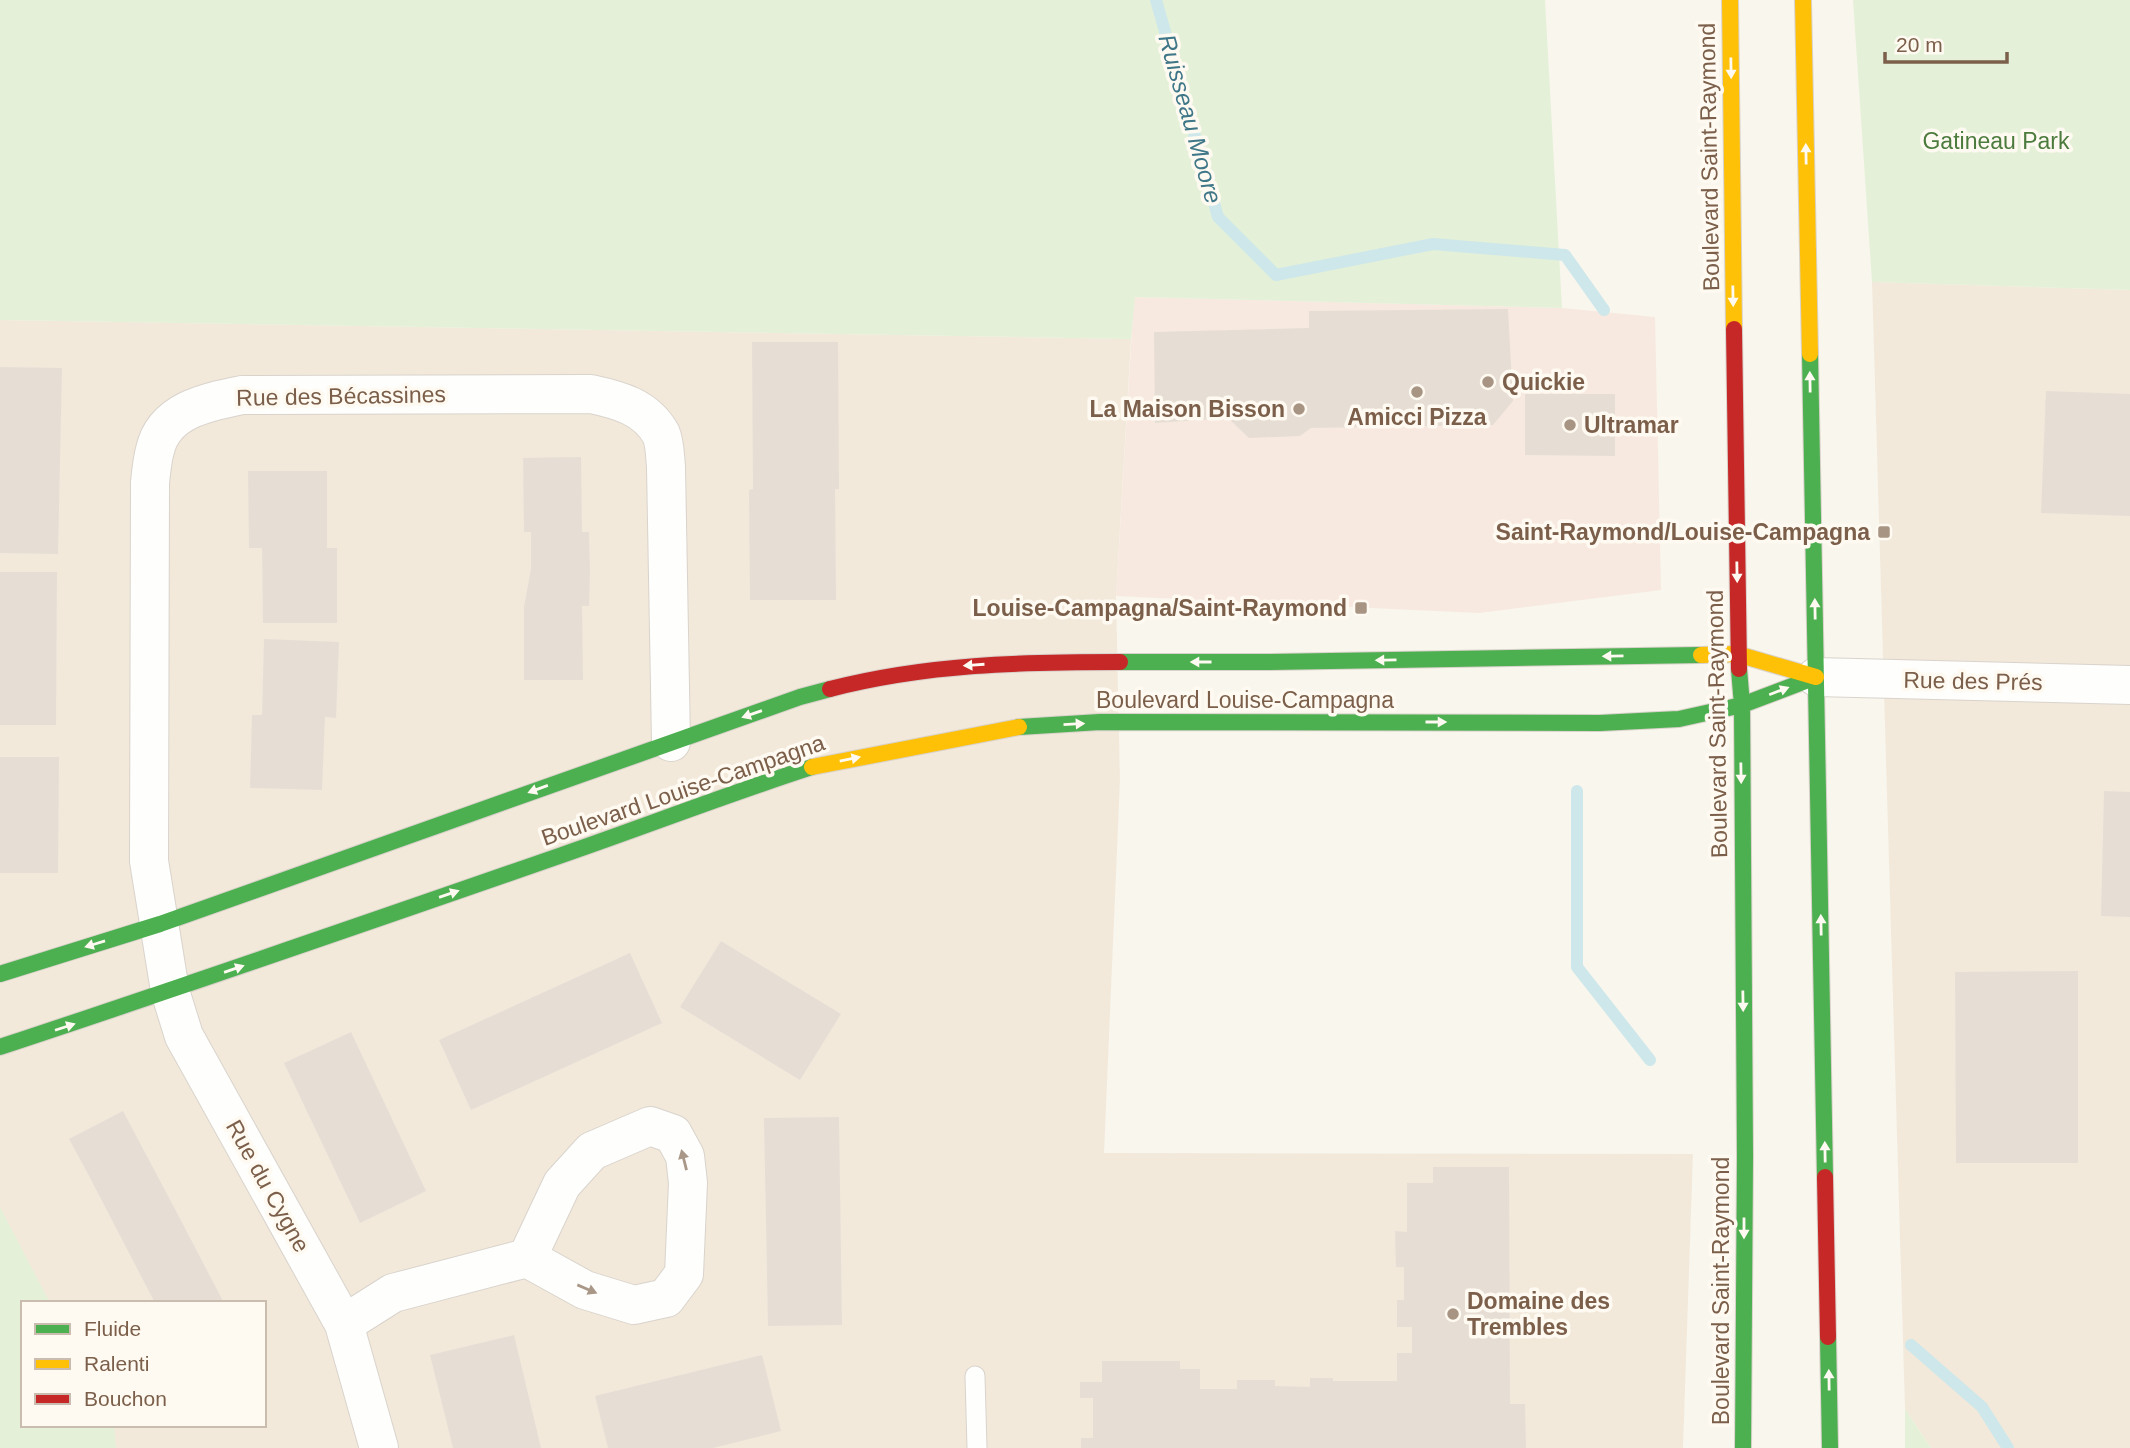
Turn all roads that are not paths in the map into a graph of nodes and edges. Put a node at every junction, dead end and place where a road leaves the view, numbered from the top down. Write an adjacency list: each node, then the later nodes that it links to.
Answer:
1 (1730, 0): 3 (street, Boulevard Saint-Raymond, one-way to 3)
2 (1803, 0): 4 (street, one-way to 2)
3 (1737, 654): 4 (street, Boulevard Louise-Campagna); 6 (street, Boulevard Saint-Raymond); 7 (street, Boulevard Louise-Campagna, one-way to 7)
4 (1816, 677): 5 (street, Rue des Prés); 6 (street, Boulevard Louise-Campagna, one-way to 4); 18 (street, one-way to 4)
5 (2130, 685)
6 (1742, 705): 10 (street, Boulevard Louise-Campagna, one-way to 6); 17 (street, Boulevard Saint-Raymond, one-way to 17)
7 (671, 742): 8 (street, Boulevard Louise-Campagna, one-way to 8); 8 (street, Rue des Bécassines)
8 (160, 924): 9 (street, Boulevard Louise-Campagna, one-way to 9); 10 (street, Rue du Cygne)
9 (0, 974)
10 (170, 991): 11 (street, Boulevard Louise-Campagna, one-way to 10); 13 (street, Rue du Cygne)
11 (0, 1046)
12 (527, 1258): 12 (street, one-way to 12); 13 (street)
13 (344, 1324): 15 (street, Rue du Cygne)
14 (975, 1376): 16 (lane)
15 (379, 1448)
16 (976, 1448)
17 (1743, 1448)
18 (1830, 1448)

